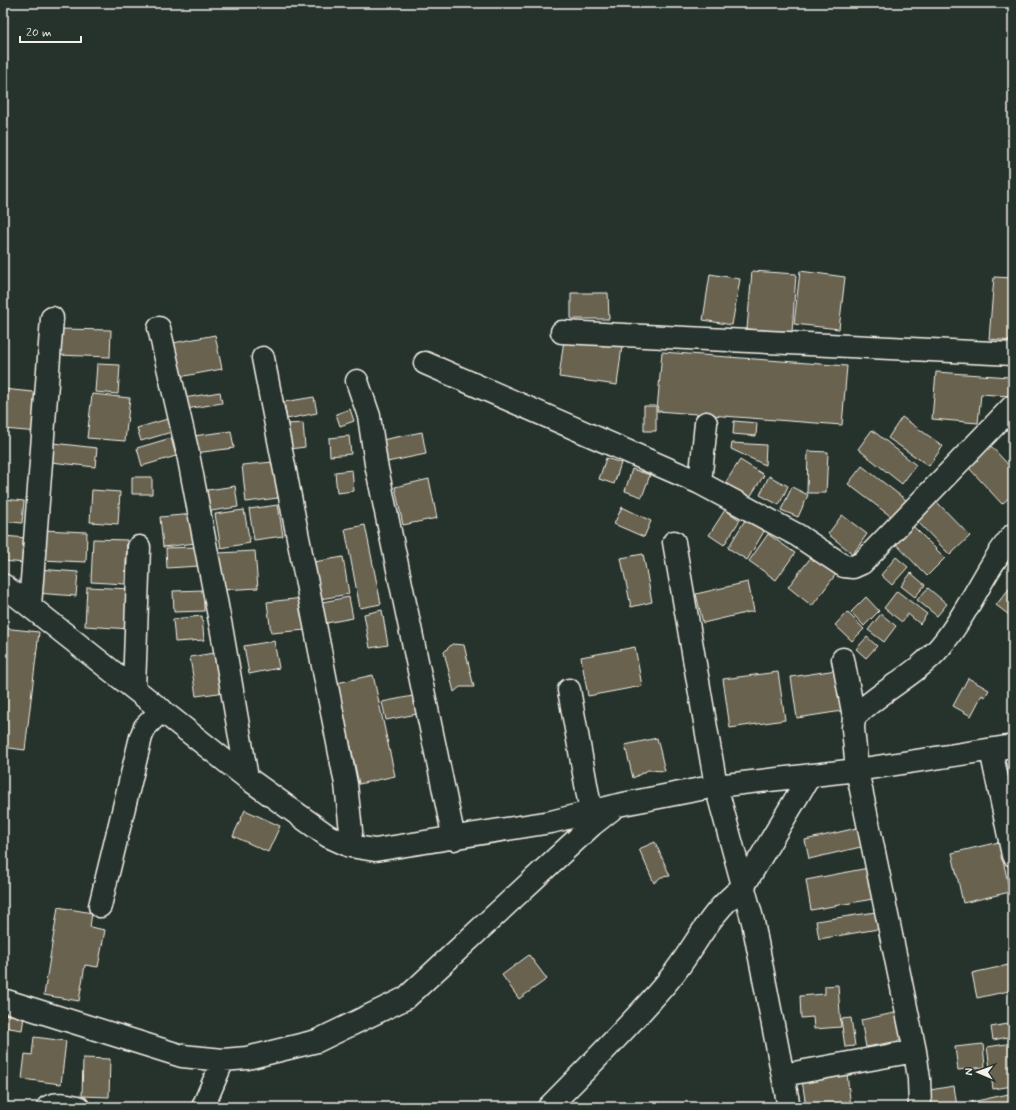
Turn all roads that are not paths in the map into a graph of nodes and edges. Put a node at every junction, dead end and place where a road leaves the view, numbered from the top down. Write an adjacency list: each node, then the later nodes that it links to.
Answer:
1 (52, 318): 15 (street)
2 (159, 328): 25 (street)
3 (562, 332): 4 (street)
4 (1013, 354)
5 (263, 358): 31 (street)
6 (425, 363): 10 (street)
7 (357, 381): 30 (street)
8 (1013, 406): 10 (street)
9 (706, 422): 10 (street)
10 (700, 483)
11 (1013, 534): 20 (street)
12 (674, 542): 26 (street)
13 (139, 547): 17 (street)
14 (3, 585): 15 (street)
15 (30, 606): 17 (street)
16 (843, 659): 20 (street)
17 (134, 688): 19 (street)
18 (569, 690): 28 (street)
19 (162, 710): 25 (street); 34 (street)
20 (854, 717): 23 (street)
21 (1013, 746): 22 (street)
22 (991, 750): 23 (street); 29 (street)
23 (857, 770): 24 (street); 36 (street)
24 (810, 776): 26 (street); 33 (street)
25 (247, 778): 31 (street)
26 (716, 786): 27 (street); 33 (street)
27 (618, 805): 28 (street); 37 (street)
28 (591, 812): 30 (street)
29 (1009, 816): 32 (street)
30 (454, 839): 31 (street)
31 (350, 846)
32 (1013, 855)
33 (743, 887): 38 (street); 42 (street)
34 (100, 906)
35 (3, 1000): 37 (street)
36 (915, 1051): 38 (street); 44 (street)
37 (224, 1060): 41 (street)
38 (784, 1075): 43 (street)
39 (48, 1107): 40 (street)
40 (78, 1107)
41 (203, 1107)
42 (549, 1107)
43 (790, 1107)
44 (920, 1107)

